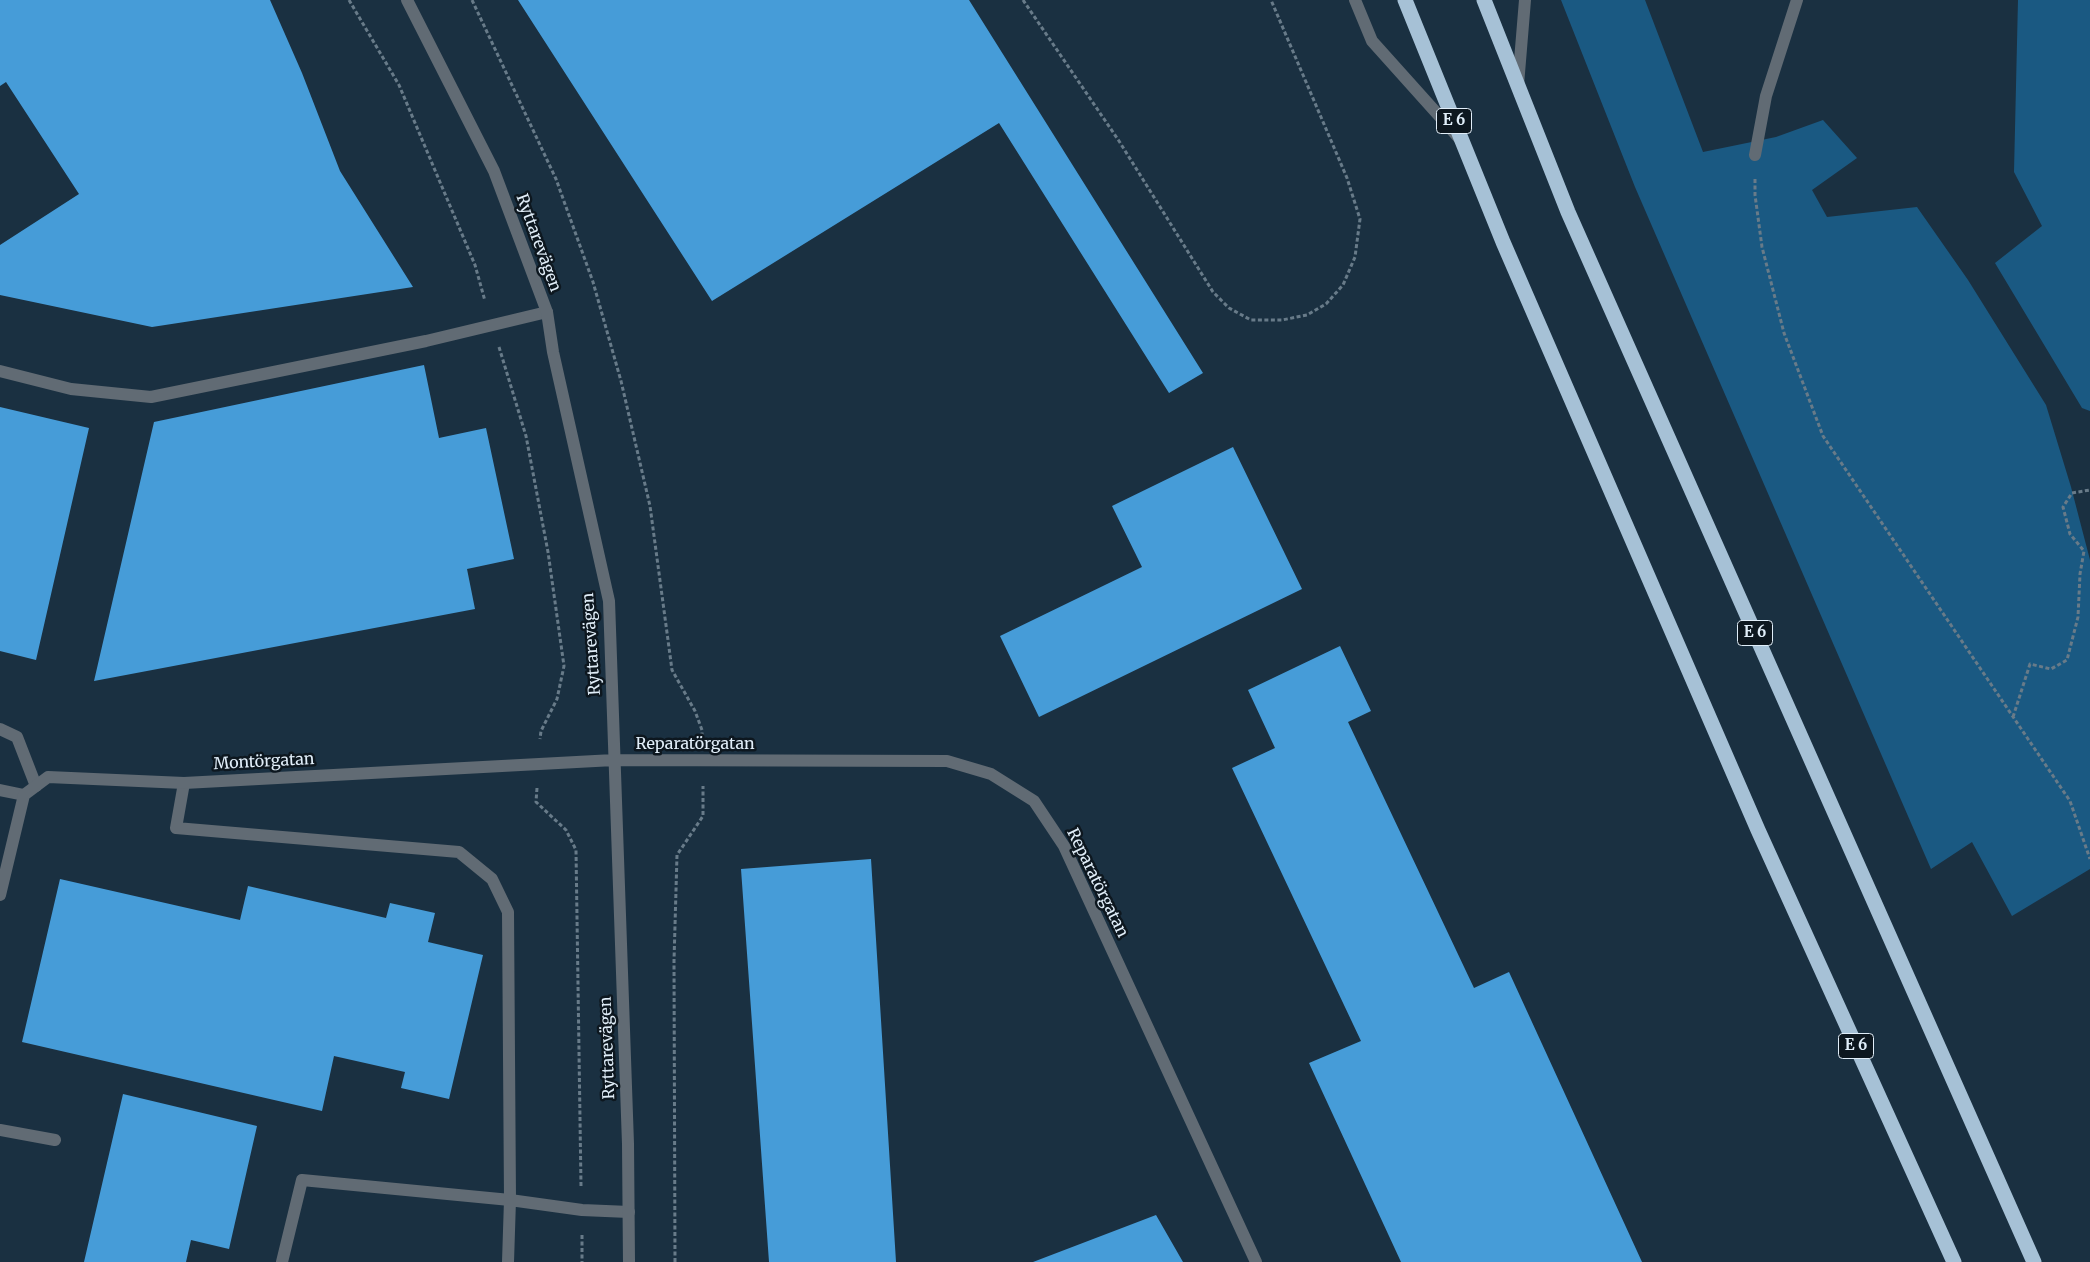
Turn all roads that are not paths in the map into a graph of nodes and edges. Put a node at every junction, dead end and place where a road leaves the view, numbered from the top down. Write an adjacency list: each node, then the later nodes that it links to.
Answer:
1 (407, 0): 10 (street, Ryttarevägen)
2 (1354, 0): 8 (street)
3 (1405, 0): 8 (highway, E 6)
4 (1484, 0): 7 (highway, E 6)
5 (1525, 0): 7 (street)
6 (1797, 0): 9 (street)
7 (1518, 85): 28 (highway, E 6)
8 (1462, 142): 27 (highway, E 6)
9 (1756, 155)
10 (547, 312): 11 (street); 13 (street, Ryttarevägen)
11 (0, 371)
12 (0, 729): 15 (street)
13 (614, 760): 14 (street, Montörgatan); 22 (street, Ryttarevägen); 26 (street, Reparatörgatan)
14 (184, 783): 15 (street, Montörgatan); 21 (street)
15 (36, 786): 17 (street, Montörgatan)
16 (0, 790): 17 (street)
17 (24, 795): 18 (street)
18 (0, 896)
19 (0, 1130): 20 (street)
20 (55, 1140)
21 (510, 1200): 22 (street); 23 (street); 24 (street)
22 (629, 1212): 25 (street, Ryttarevägen)
23 (282, 1262)
24 (508, 1262)
25 (629, 1262)
26 (1256, 1262)
27 (1954, 1262)
28 (2034, 1262)

